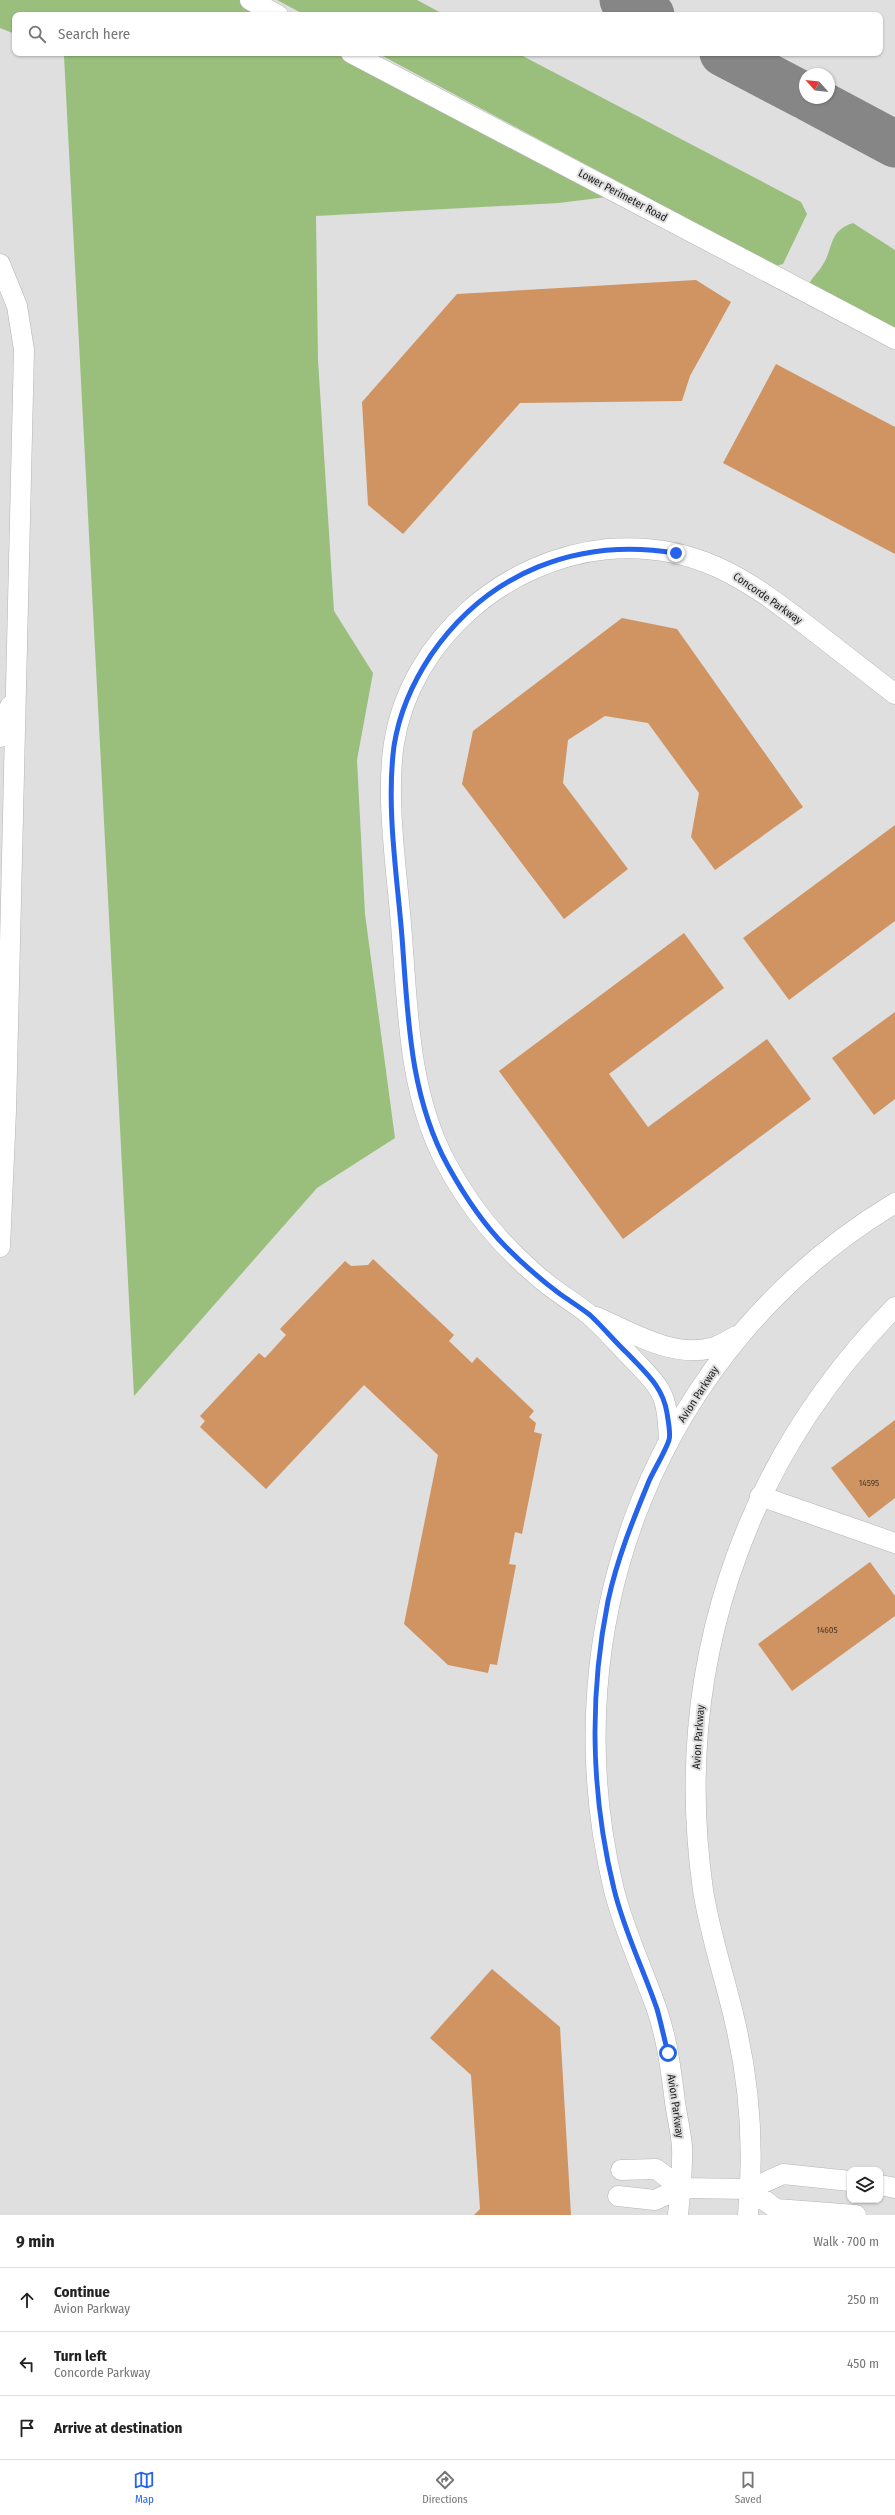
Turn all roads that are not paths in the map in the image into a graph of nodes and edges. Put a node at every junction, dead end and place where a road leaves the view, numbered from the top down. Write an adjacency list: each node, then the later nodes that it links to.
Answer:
1 (250, 0): 2 (street)
2 (272, 12)
3 (357, 56): 5 (street, Lower Perimeter Road)
4 (0, 264): 6 (street)
5 (895, 339)
6 (16, 685): 8 (street); 9 (street)
7 (895, 694): 13 (street, Concorde Parkway)
8 (0, 737)
9 (3, 1111): 11 (street)
10 (895, 1203): 14 (street, Avion Parkway)
11 (0, 1235)
12 (895, 1307): 16 (street, Avion Parkway)
13 (588, 1314): 14 (street, Concorde Parkway); 15 (street, Concorde Parkway)
14 (740, 1334): 15 (street, Avion Parkway)
15 (669, 1440): 21 (street, Avion Parkway)
16 (760, 1496): 17 (street); 23 (street, Avion Parkway)
17 (895, 1544)
18 (621, 2170): 21 (street)
19 (847, 2181): 23 (street)
20 (883, 2186): 22 (street)
21 (681, 2188): 23 (street); 24 (street); 25 (street, Avion Parkway)
22 (895, 2188)
23 (750, 2189): 26 (street, Avion Parkway); 27 (street)
24 (618, 2196)
25 (678, 2215)
26 (748, 2215)
27 (856, 2215)

